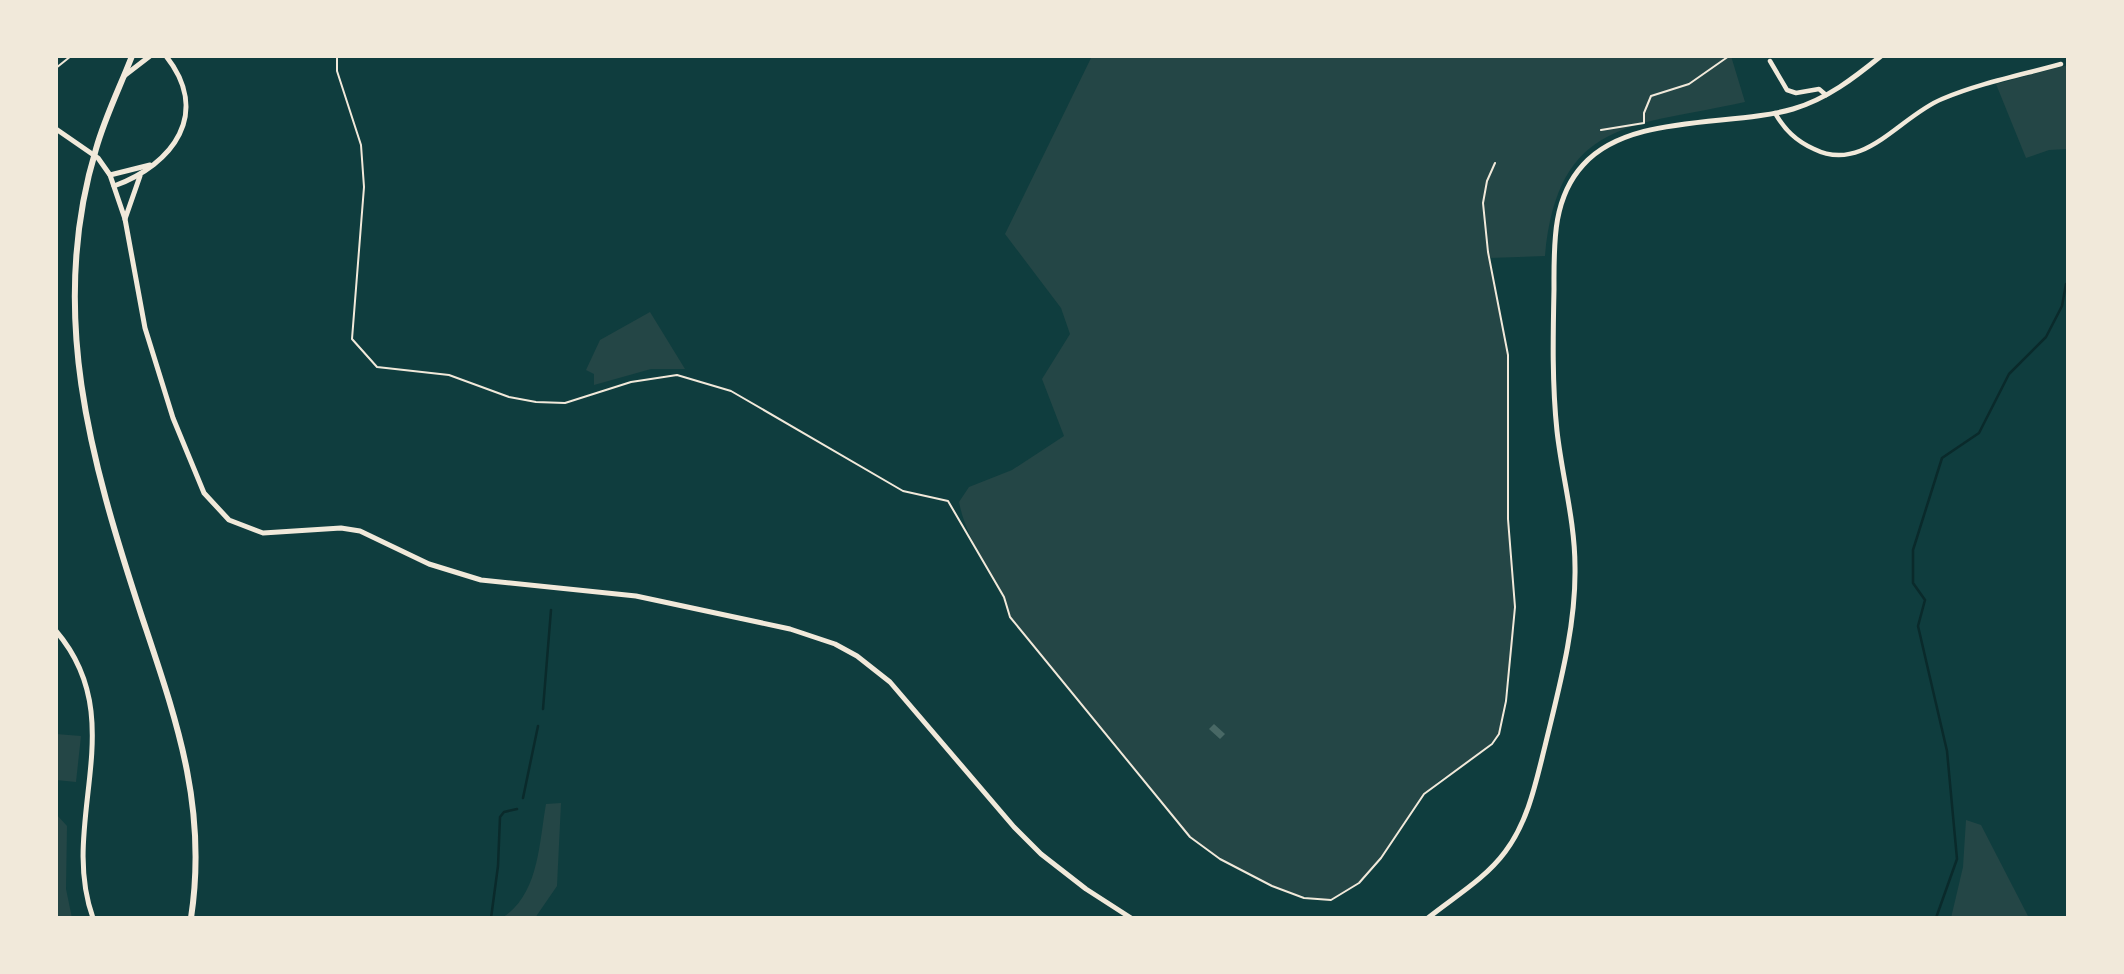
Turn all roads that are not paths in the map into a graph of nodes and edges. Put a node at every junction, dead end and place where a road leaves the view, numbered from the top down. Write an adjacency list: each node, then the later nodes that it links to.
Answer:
1 (132, 56): 7 (main road)
2 (150, 56): 7 (street)
3 (1881, 56): 8 (street)
4 (164, 57): 11 (street)
5 (1770, 61): 8 (street)
6 (2061, 64): 9 (street)
7 (124, 76): 18 (main road)
8 (1826, 95): 9 (street)
9 (1775, 113): 20 (street)
10 (56, 129): 12 (street)
11 (150, 165): 12 (street); 13 (street)
12 (110, 175): 14 (street)
13 (140, 176): 14 (street); 15 (street)
14 (114, 186): 15 (street)
15 (125, 219): 19 (street)
16 (56, 631): 17 (street)
17 (93, 918)
18 (191, 918)
19 (1131, 918)
20 (1428, 918)

